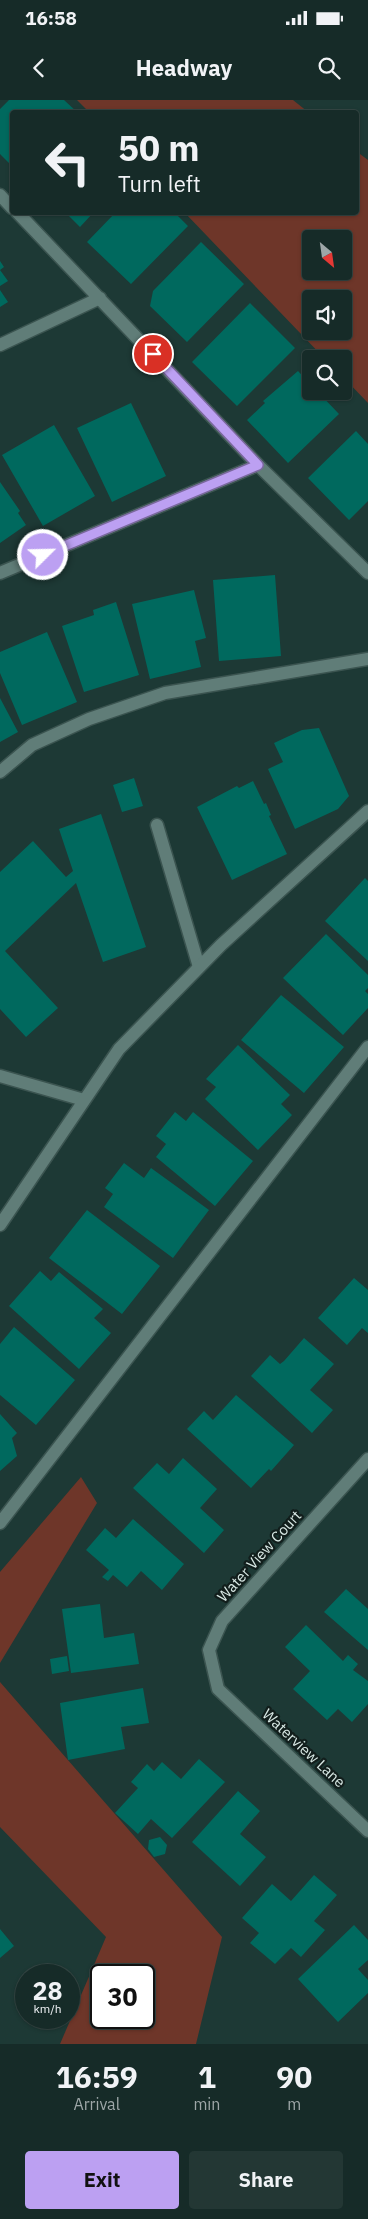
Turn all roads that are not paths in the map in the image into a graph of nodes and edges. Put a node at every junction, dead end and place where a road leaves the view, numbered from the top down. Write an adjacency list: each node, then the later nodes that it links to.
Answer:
1 (0, 195): 2 (street)
2 (10, 206)
3 (20, 215): 4 (street)
4 (100, 298): 5 (street); 6 (street)
5 (0, 345)
6 (258, 465): 7 (street); 8 (street)
7 (0, 573)
8 (368, 573)
9 (368, 659): 10 (street)
10 (0, 772)
11 (368, 811): 13 (street)
12 (158, 825): 13 (street)
13 (199, 967): 16 (street)
14 (368, 1047): 19 (street)
15 (0, 1076): 16 (street)
16 (84, 1100): 17 (street)
17 (0, 1225)
18 (368, 1459): 20 (street, Water View Court)
19 (0, 1522)
20 (218, 1689): 21 (street, Waterview Lane)
21 (368, 1831)

